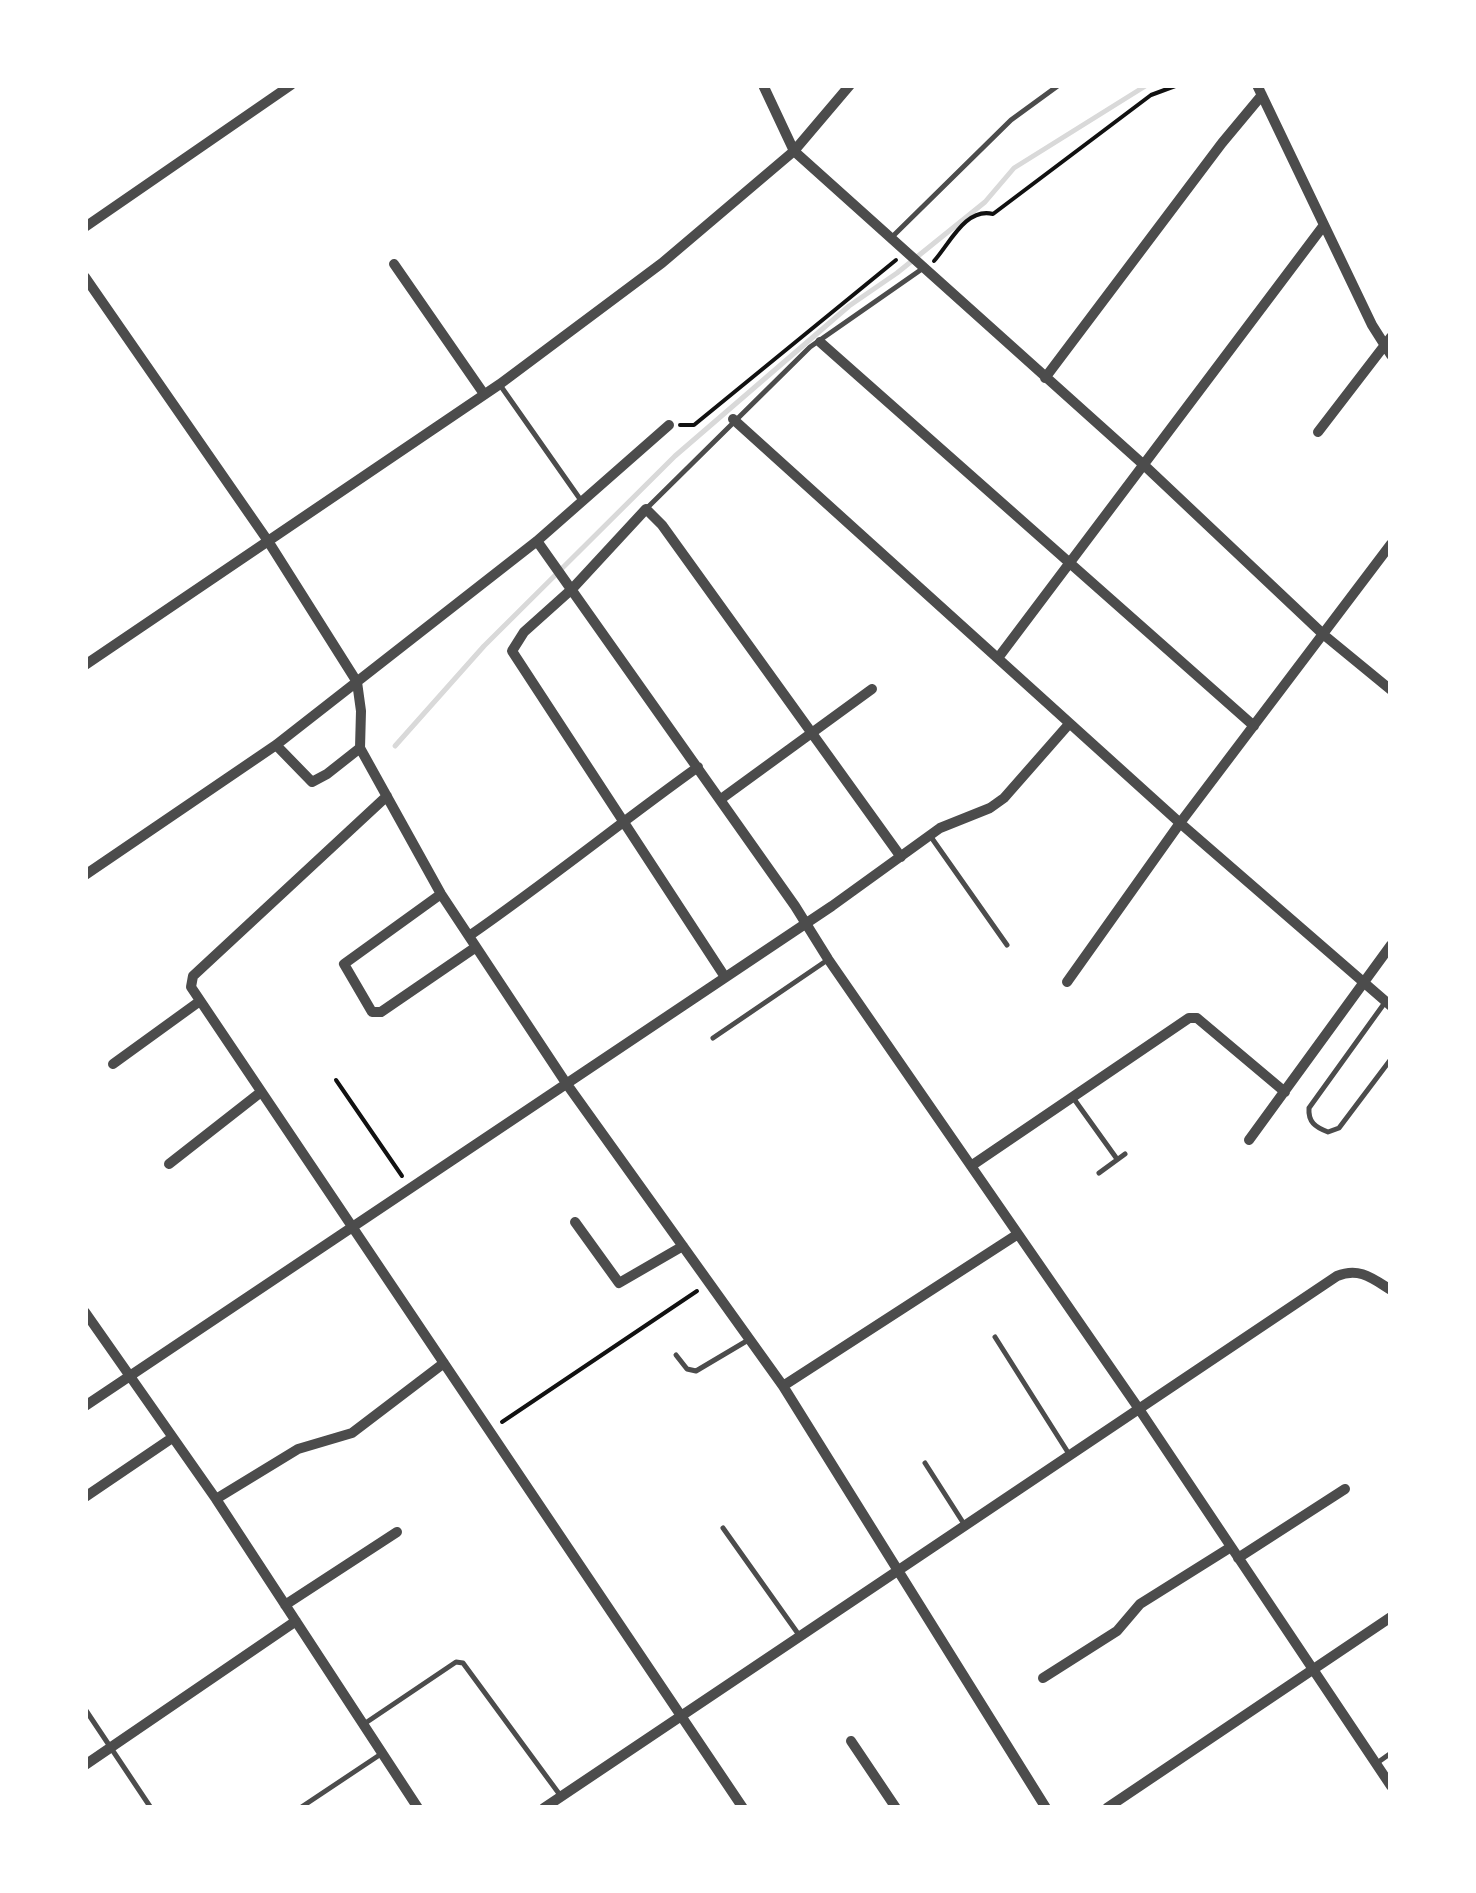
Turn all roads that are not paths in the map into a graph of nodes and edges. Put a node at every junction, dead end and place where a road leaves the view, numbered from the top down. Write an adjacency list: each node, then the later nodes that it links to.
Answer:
1 (291, 85): 8 (street)
2 (762, 85): 6 (street)
3 (850, 85): 6 (street)
4 (1059, 85): 9 (lane)
5 (1260, 90): 7 (street); 15 (street)
6 (794, 151): 9 (street); 16 (street)
7 (1324, 225): 14 (street); 21 (street)
8 (85, 226)
9 (892, 237): 11 (street)
10 (394, 264): 17 (street)
11 (926, 268): 13 (lane); 15 (street)
12 (85, 277): 24 (street)
13 (820, 342): 18 (lane); 27 (street)
14 (1389, 346): 20 (street)
15 (1046, 378): 21 (street)
16 (500, 384): 17 (street); 22 (lane)
17 (484, 394): 24 (street)
18 (734, 419): 23 (lane); 30 (street)
19 (668, 425): 22 (street)
20 (1318, 432)
21 (1145, 466): 27 (street); 29 (street)
22 (582, 502): 25 (street)
23 (646, 509): 28 (street); 37 (street)
24 (268, 540): 31 (street); 32 (street)
25 (536, 541): 28 (street); 32 (street)
26 (1391, 544): 29 (street)
27 (1071, 564): 30 (street); 36 (street)
28 (569, 585): 40 (street); 43 (street)
29 (1324, 635): 34 (street); 36 (street)
30 (998, 658): 35 (street)
31 (85, 665)
32 (357, 682): 38 (street); 39 (street)
33 (872, 689): 37 (street)
34 (1391, 690)
35 (1070, 724): 44 (street); 45 (street)
36 (1254, 726): 44 (street)
37 (811, 734): 42 (street); 46 (street)
38 (276, 744): 39 (street); 47 (street)
39 (360, 748): 41 (street)
40 (698, 768): 42 (street); 43 (street)
41 (386, 796): 48 (street); 58 (street)
42 (722, 799): 49 (street)
43 (622, 822): 50 (street); 55 (street)
44 (1180, 823): 56 (street); 57 (street)
45 (930, 836): 46 (street); 51 (lane)
46 (901, 857): 49 (street)
47 (85, 875)
48 (441, 894): 50 (street); 53 (street)
49 (806, 924): 54 (street); 55 (street)
50 (469, 936): 53 (street)
51 (1007, 944)
52 (1391, 945): 56 (street)
53 (476, 947): 63 (street)
54 (828, 959): 60 (lane); 71 (street)
55 (725, 978): 63 (street)
56 (1364, 981): 59 (street); 65 (street)
57 (1067, 982)
58 (200, 1000): 62 (street); 64 (street)
59 (1388, 1004): 61 (lane)
60 (713, 1038)
61 (1391, 1058)
62 (113, 1064)
63 (566, 1083): 74 (street); 76 (street)
64 (261, 1092): 70 (street); 74 (street)
65 (1285, 1092): 66 (street); 67 (street)
66 (1073, 1096): 69 (lane); 71 (street)
67 (1249, 1140)
68 (1125, 1154): 69 (lane)
69 (1117, 1159): 72 (lane)
70 (169, 1164)
71 (970, 1166): 75 (street)
72 (1098, 1173)
73 (575, 1222): 76 (street)
74 (352, 1228): 82 (street); 83 (street)
75 (1018, 1234): 84 (street); 86 (street)
76 (683, 1246): 79 (street)
77 (1391, 1290): 86 (street)
78 (85, 1312): 83 (street)
79 (750, 1338): 81 (lane); 84 (street)
80 (994, 1338): 88 (lane)
81 (676, 1355)
82 (444, 1364): 92 (street); 106 (street)
83 (130, 1376): 85 (street); 87 (street)
84 (783, 1386): 98 (street)
85 (85, 1406)
86 (1139, 1408): 88 (street); 96 (street)
87 (172, 1438): 91 (street); 92 (street)
88 (1071, 1456): 93 (street)
89 (925, 1463): 93 (lane)
90 (1345, 1488): 97 (street)
91 (85, 1497)
92 (216, 1499): 99 (street)
93 (965, 1526): 98 (street)
94 (723, 1528): 102 (lane)
95 (397, 1532): 99 (street)
96 (1231, 1547): 97 (street); 104 (street)
97 (1238, 1558): 103 (street)
98 (899, 1571): 102 (street); 122 (street)
99 (285, 1604): 101 (street)
100 (1391, 1617): 103 (street)
101 (296, 1621): 107 (street); 109 (street)
102 (800, 1638): 106 (street)
103 (1314, 1668): 112 (street); 123 (street)
104 (1042, 1678)
105 (85, 1709): 109 (lane)
106 (683, 1717): 115 (street); 120 (street)
107 (364, 1724): 111 (street); 115 (lane)
108 (851, 1740): 121 (street)
109 (110, 1747): 113 (street); 116 (lane)
110 (1391, 1753): 112 (lane)
111 (382, 1754): 117 (lane); 118 (street)
112 (1376, 1763): 114 (street)
113 (85, 1764)
114 (1391, 1786)
115 (561, 1797): 119 (street)
116 (151, 1808)
117 (300, 1808)
118 (418, 1808)
119 (544, 1808)
120 (743, 1808)
121 (896, 1808)
122 (1046, 1808)
123 (1107, 1808)

